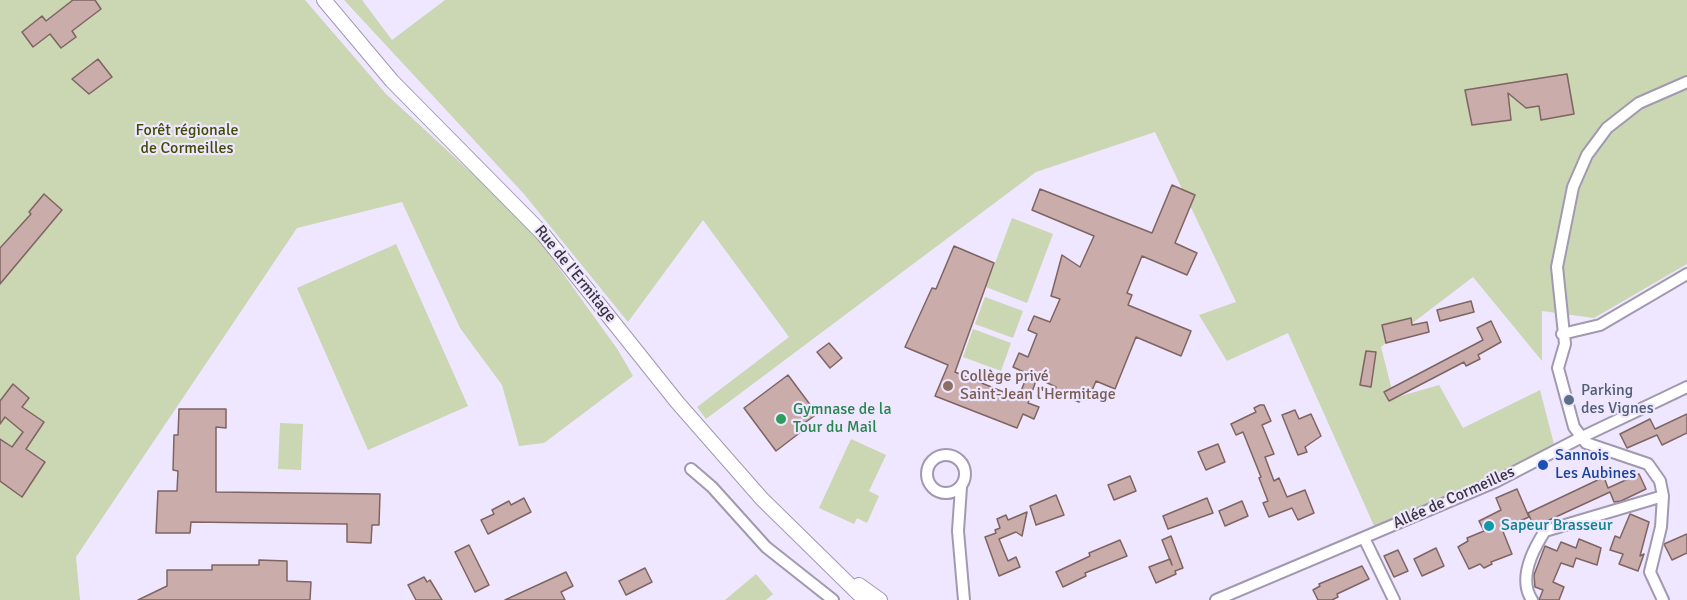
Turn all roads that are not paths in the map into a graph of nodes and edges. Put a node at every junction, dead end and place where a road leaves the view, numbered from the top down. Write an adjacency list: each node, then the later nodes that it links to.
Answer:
1 (324, 0): 13 (street, Rue de l'Ermitage)
2 (1687, 82): 4 (street)
3 (1687, 274): 4 (street)
4 (1562, 334): 6 (street)
5 (1687, 387): 6 (street, Allée de Cormeilles)
6 (1580, 438): 10 (street); 12 (street, Allée de Cormeilles)
7 (691, 469): 15 (street)
8 (961, 487): 9 (street); 9 (street); 11 (street)
9 (943, 493): 11 (street)
10 (1663, 496): 21 (street); 22 (street)
11 (959, 511): 18 (street)
12 (1364, 538): 14 (street, Allée de Cormeilles); 20 (street)
13 (818, 556): 16 (street, Rue de l'Ermitage); 17 (street, Rue de l'Ermitage)
14 (1242, 595): 19 (street, Allée de Cormeilles)
15 (834, 600)
16 (865, 600)
17 (880, 600)
18 (964, 600)
19 (1216, 600)
20 (1394, 600)
21 (1532, 600)
22 (1663, 600)

